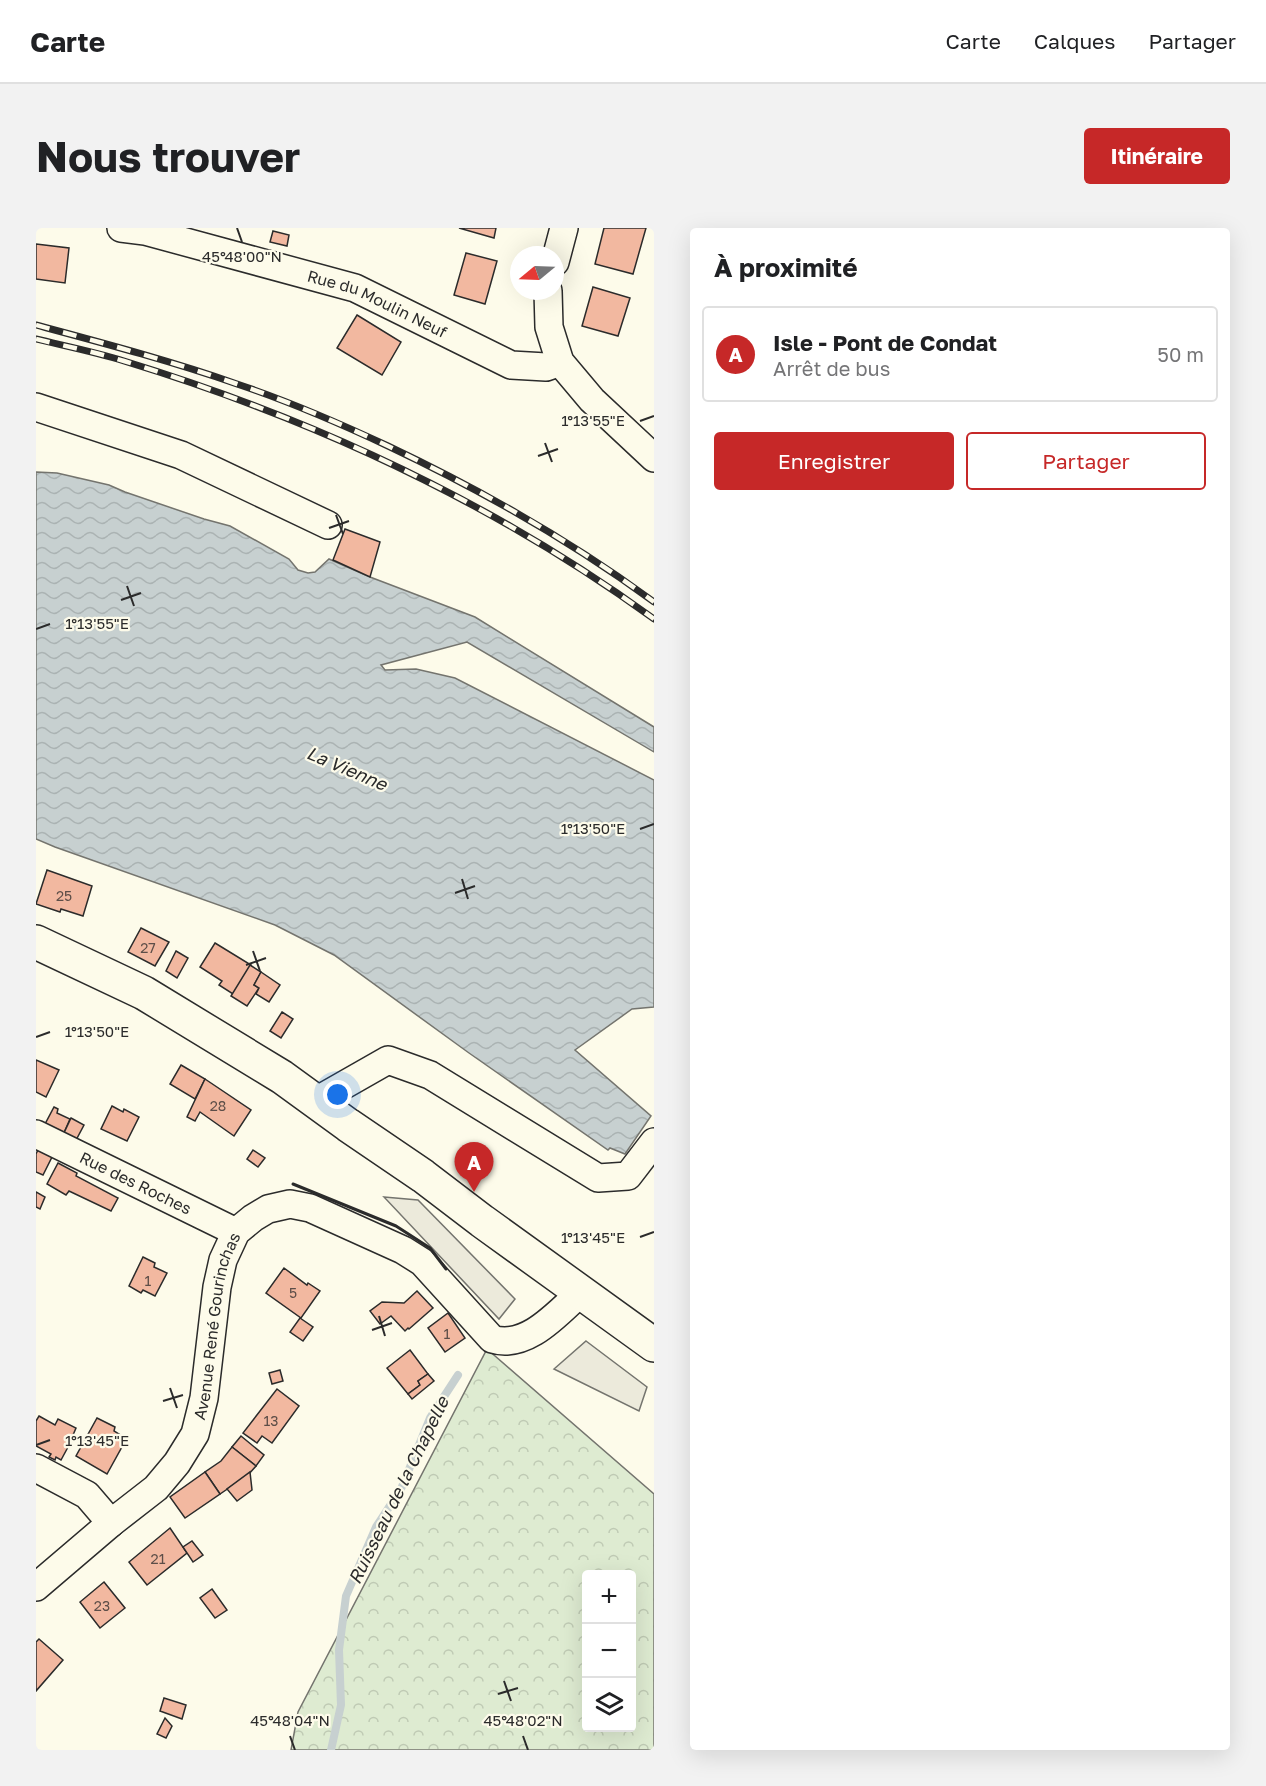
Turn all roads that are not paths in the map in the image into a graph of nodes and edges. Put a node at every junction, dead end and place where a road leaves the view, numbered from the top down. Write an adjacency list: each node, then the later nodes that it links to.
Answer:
1 (121, 228): 5 (street, Rue du Moulin Neuf)
2 (564, 228): 3 (street)
3 (559, 246)
4 (548, 300): 5 (street)
5 (560, 362): 7 (street)
6 (36, 407): 8 (street)
7 (654, 458)
8 (328, 525)
9 (36, 942): 10 (main road)
10 (316, 1101): 12 (street); 14 (main road)
11 (36, 1134): 13 (street, Rue des Roches)
12 (654, 1142)
13 (236, 1232): 14 (street, Avenue René Gourinchas); 17 (street, Avenue René Gourinchas)
14 (580, 1293): 15 (main road)
15 (654, 1345)
16 (36, 1468): 17 (street)
17 (111, 1523): 18 (street, Avenue René Gourinchas)
18 (36, 1587)

